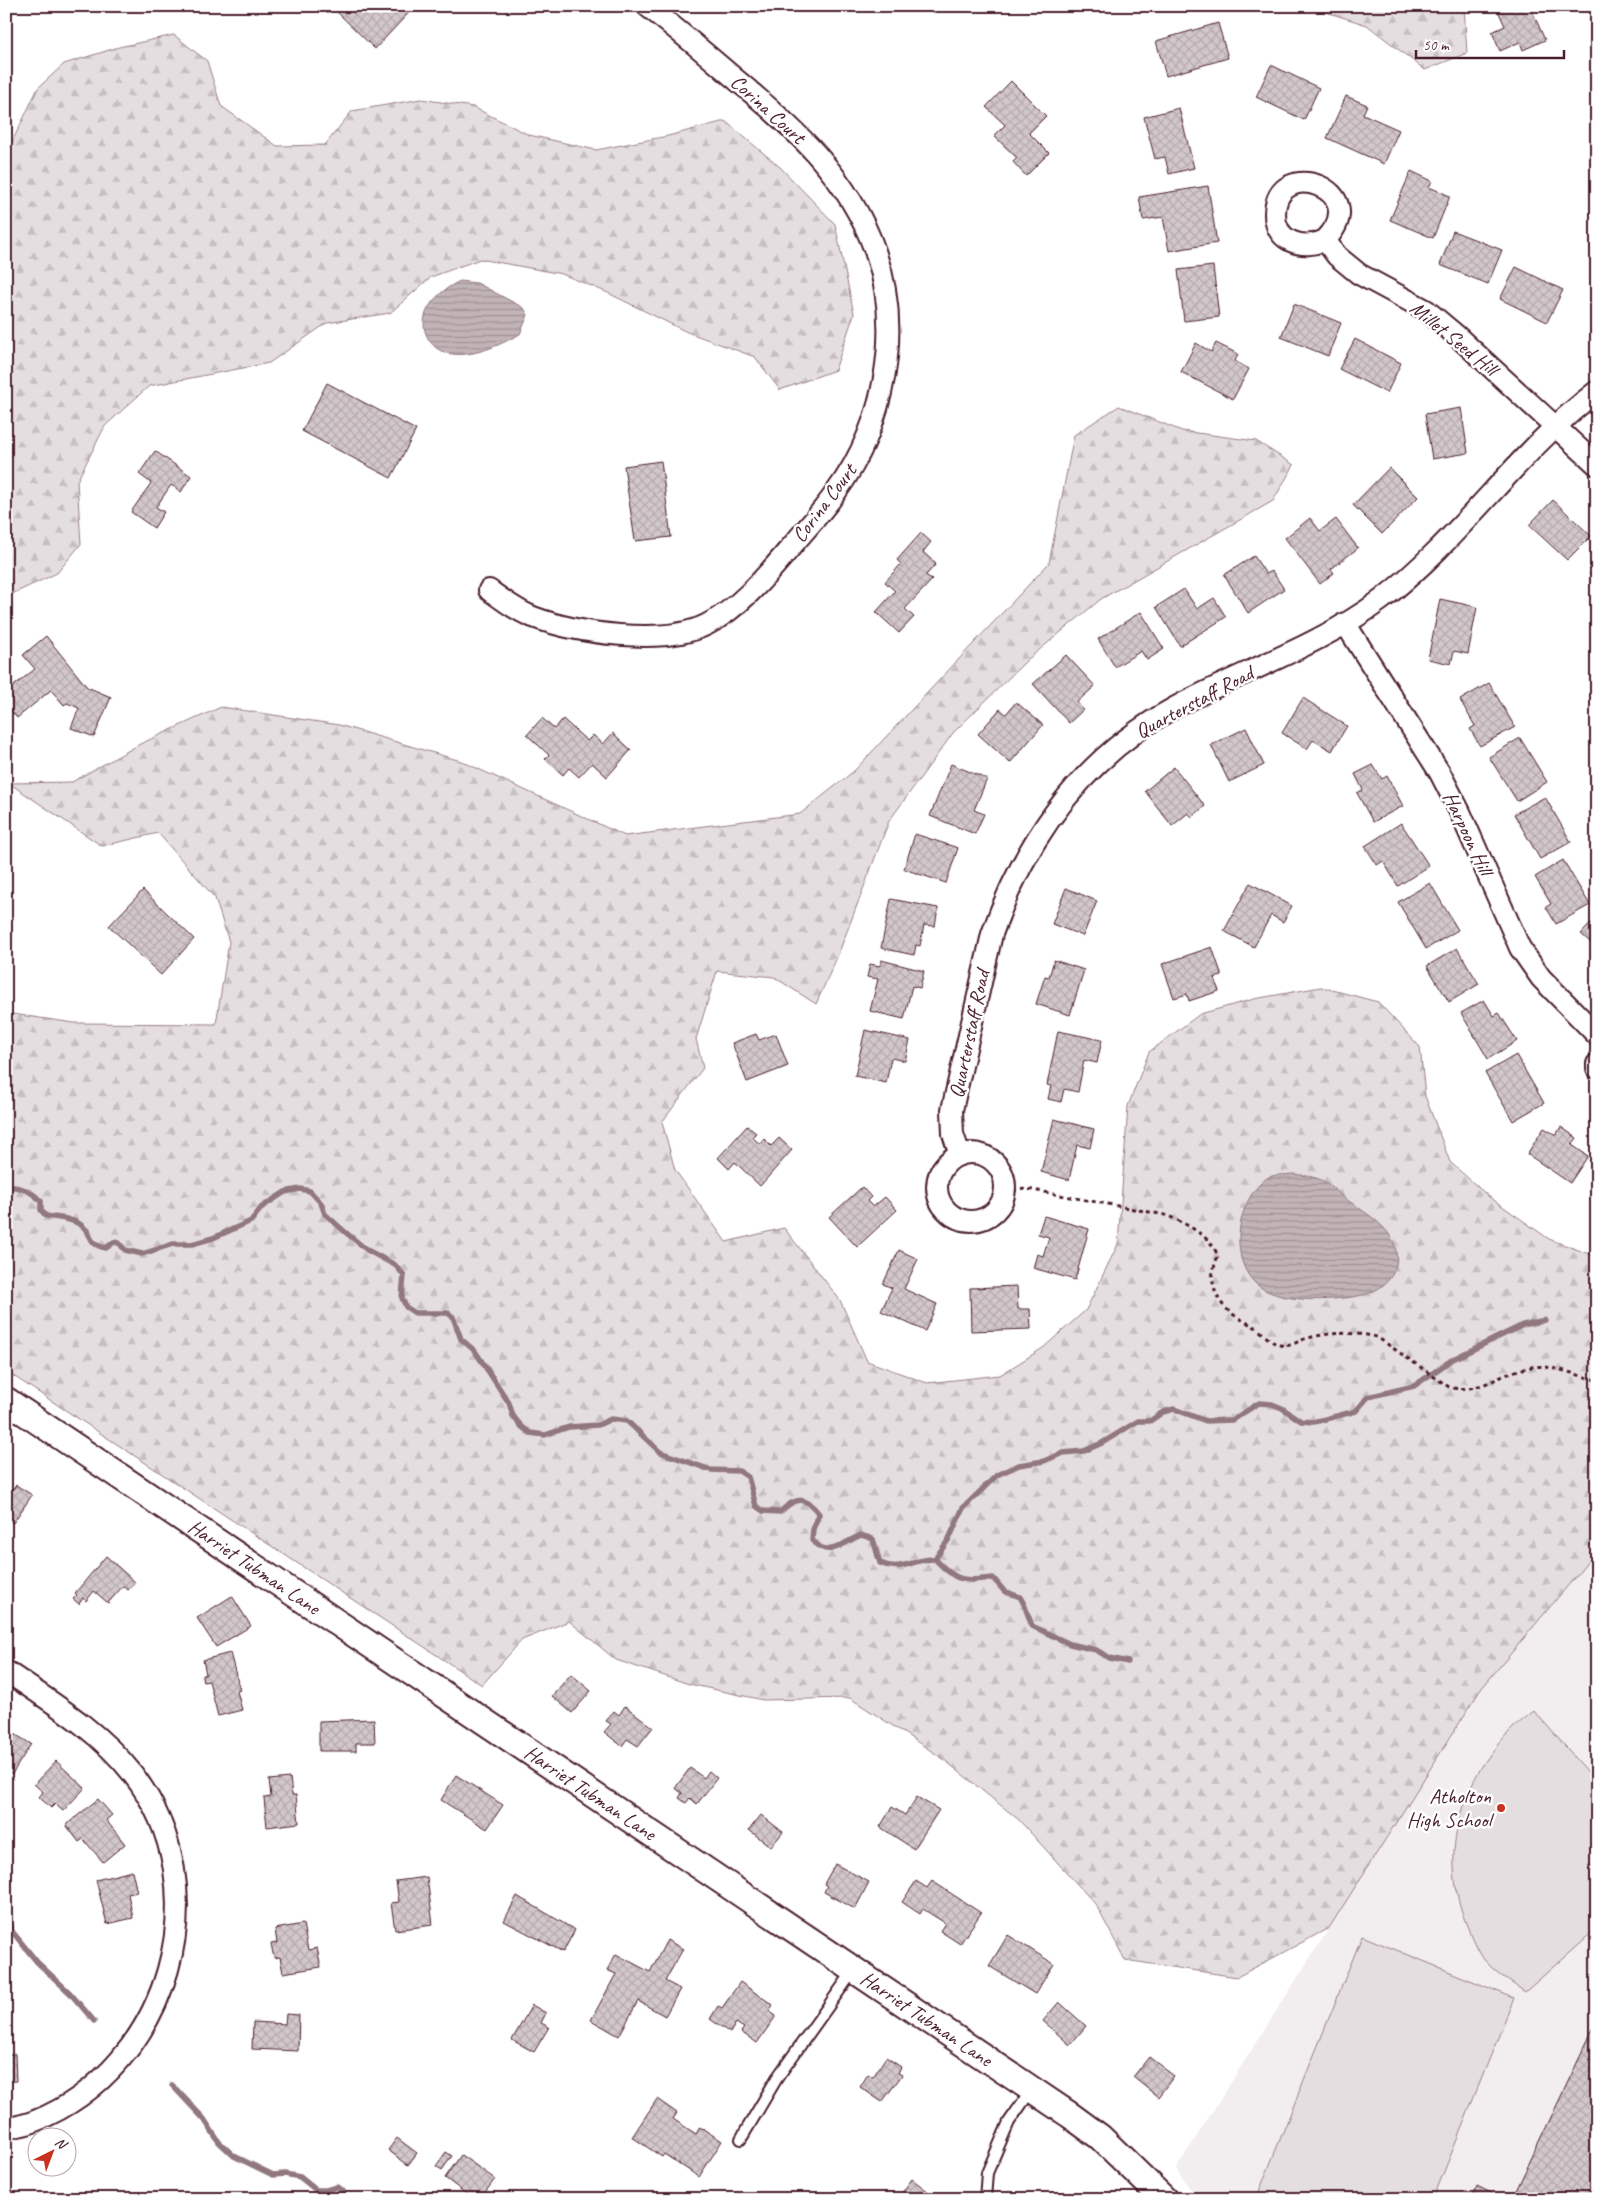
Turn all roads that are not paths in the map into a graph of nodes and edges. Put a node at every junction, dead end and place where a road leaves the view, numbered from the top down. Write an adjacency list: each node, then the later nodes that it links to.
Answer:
1 (647, 6): 6 (street, Corina Court)
2 (1325, 240): 4 (street, Millet Seed Hill)
3 (1597, 390): 4 (street, Quarterstaff Road)
4 (1555, 426): 5 (street, Millet Seed Hill); 7 (street, Quarterstaff Road)
5 (1597, 465)
6 (489, 590)
7 (1345, 623): 8 (street, Harpoon Hill); 9 (street, Quarterstaff Road)
8 (1597, 1035)
9 (960, 1155): 9 (street)
10 (6, 1400): 12 (street, Harriet Tubman Lane)
11 (6, 1671): 14 (street)
12 (854, 1969): 13 (street, Harriet Tubman Lane); 15 (lane)
13 (1032, 2089): 16 (lane); 17 (street, Harriet Tubman Lane)
14 (6, 2129)
15 (741, 2139)
16 (985, 2199)
17 (1164, 2199)

